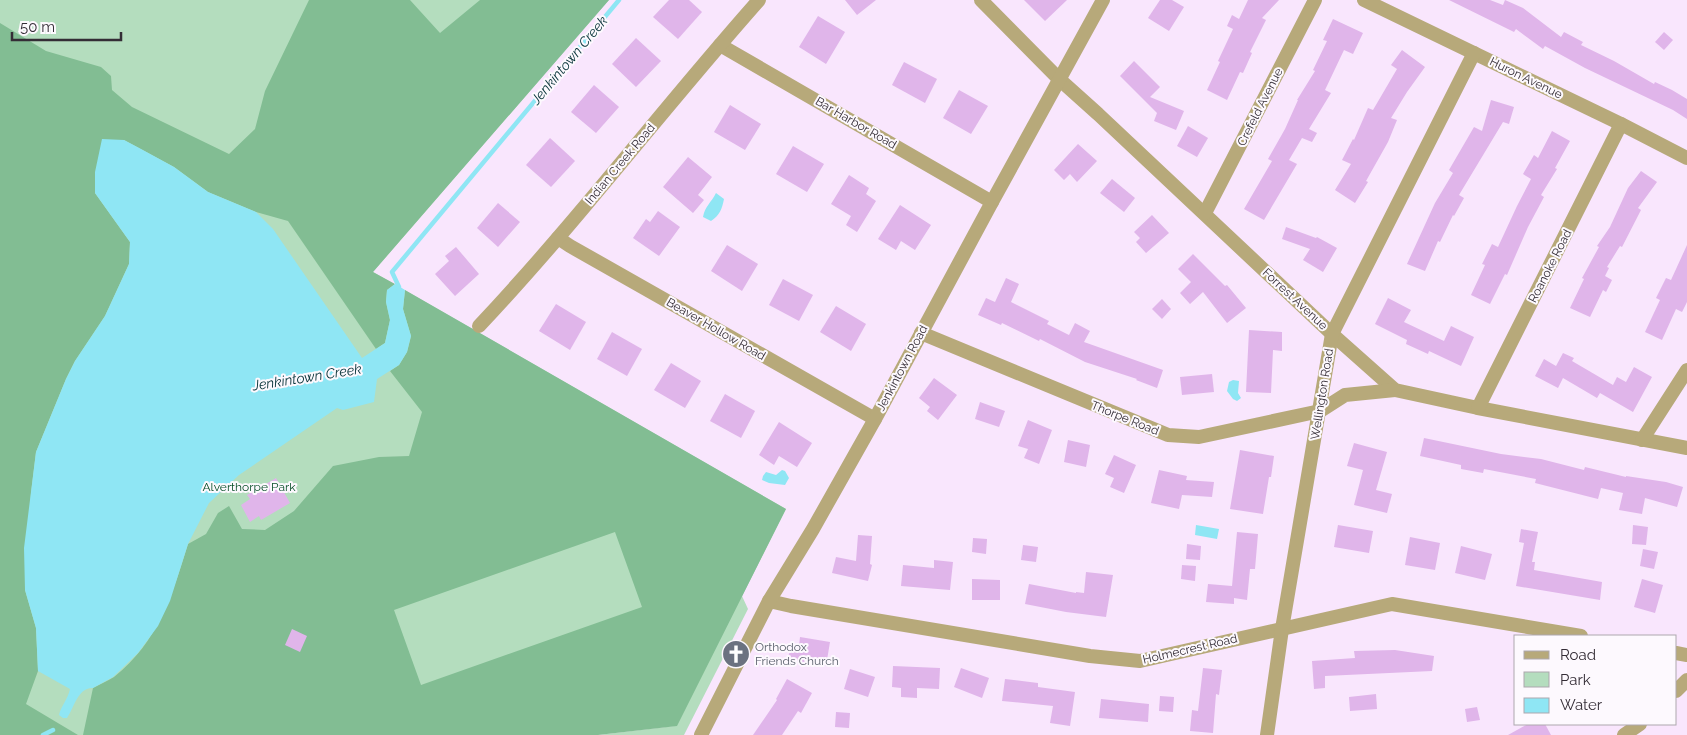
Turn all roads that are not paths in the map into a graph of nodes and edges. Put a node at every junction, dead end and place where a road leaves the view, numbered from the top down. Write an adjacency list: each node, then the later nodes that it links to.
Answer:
1 (759, 0): 6 (street, Indian Creek Road)
2 (981, 0): 8 (street, Forrest Avenue)
3 (1103, 0): 8 (street, Jenkintown Road)
4 (1315, 0): 12 (street, Crefeld Avenue)
5 (1364, 0): 7 (street, Huron Avenue)
6 (720, 45): 11 (street, Bar Harbor Road); 13 (street, Indian Creek Road)
7 (1474, 52): 9 (street, Huron Avenue); 16 (street, Wellington Road)
8 (1059, 80): 11 (street, Jenkintown Road); 12 (street, Forrest Avenue)
9 (1622, 124): 10 (street, Huron Avenue); 19 (street, Roanoke Road)
10 (1687, 158)
11 (992, 202): 15 (street, Jenkintown Road)
12 (1205, 213): 16 (street, Forrest Avenue)
13 (558, 238): 14 (street, Indian Creek Road); 21 (street, Beaver Hollow Road)
14 (479, 326)
15 (921, 333): 20 (street, Thorpe Road); 21 (street, Jenkintown Road)
16 (1332, 334): 18 (street, Forrest Avenue); 20 (street, Wellington Road)
17 (1687, 370): 22 (street)
18 (1395, 390): 19 (street, Forrest Avenue); 20 (street, Thorpe Road)
19 (1478, 408): 22 (street, Forrest Avenue)
20 (1320, 411): 25 (street, Wellington Road)
21 (875, 419): 24 (street, Jenkintown Road)
22 (1642, 440): 23 (street, Forrest Avenue)
23 (1687, 448)
24 (769, 601): 25 (street, Holmecrest Road); 30 (street, Jenkintown Road)
25 (1282, 629): 26 (street, Holmecrest Road); 31 (street, Wellington Road)
26 (1575, 635)
27 (1687, 680): 28 (street)
28 (1677, 690)
29 (1639, 725): 32 (street)
30 (701, 735)
31 (1267, 735)
32 (1624, 735)

